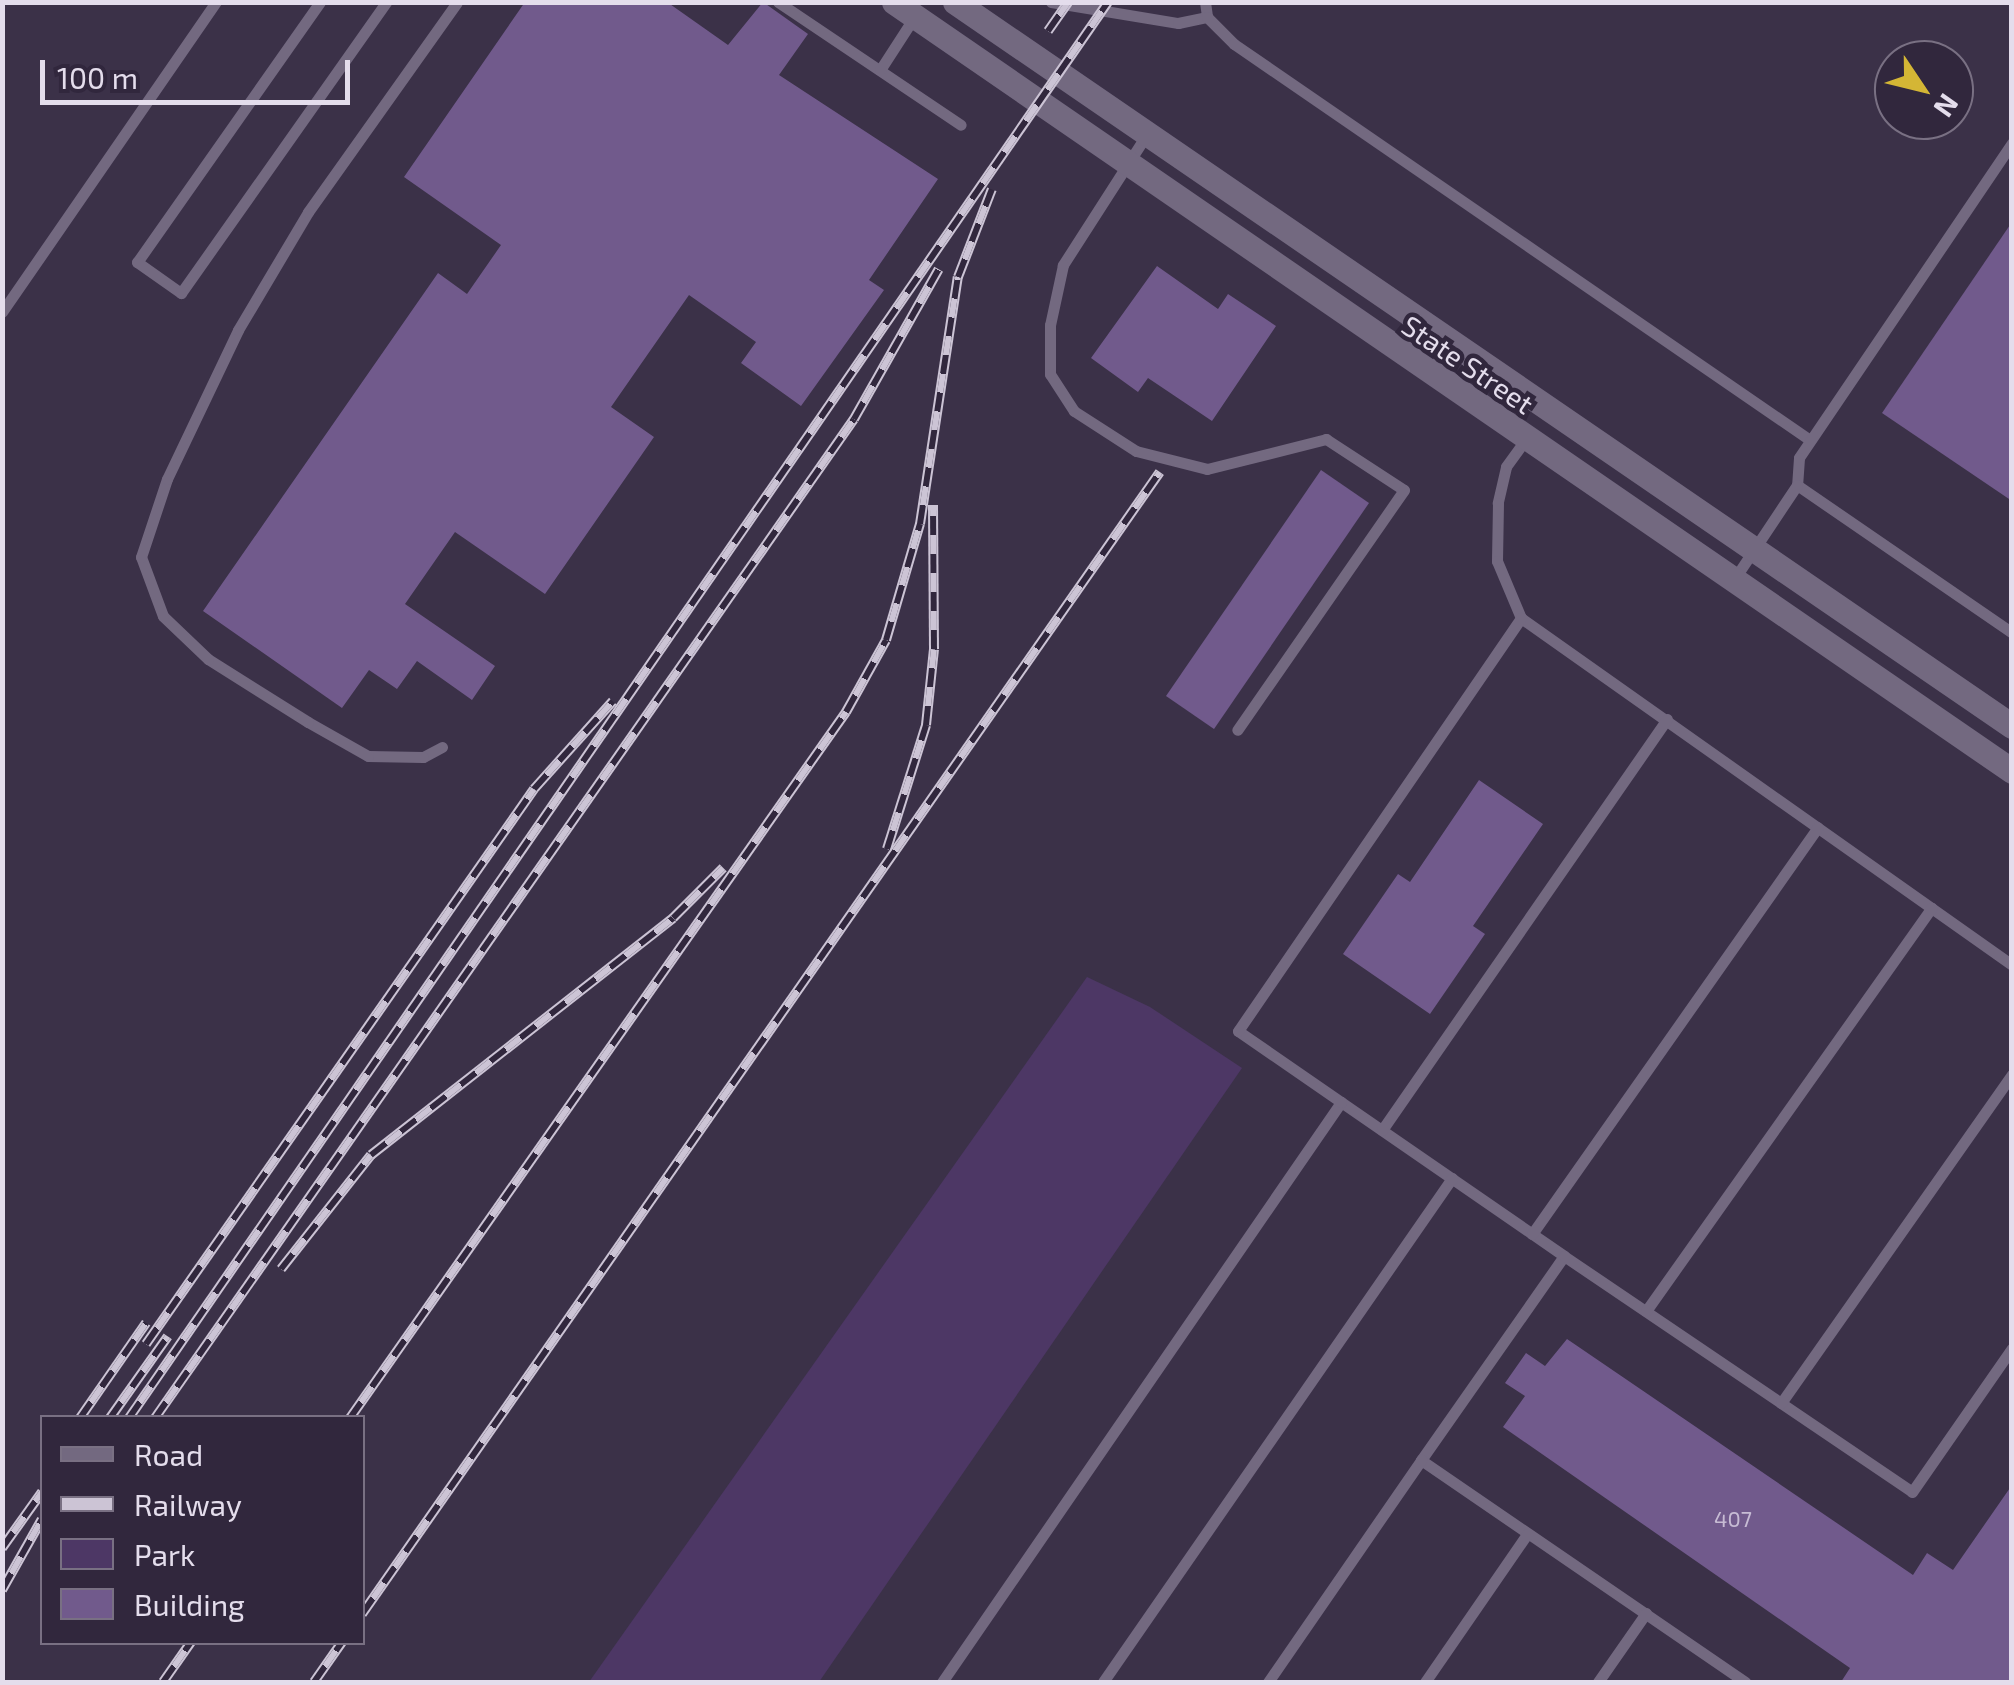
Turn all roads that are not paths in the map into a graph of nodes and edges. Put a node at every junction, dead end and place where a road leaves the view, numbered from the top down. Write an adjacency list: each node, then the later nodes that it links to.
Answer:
1 (216, 2): 16 (lane)
2 (320, 2): 3 (lane)
3 (386, 2)
4 (457, 2): 27 (lane)
5 (778, 2): 11 (lane)
6 (955, 2): 13 (street, State Street)
7 (1051, 2): 10 (lane)
8 (1205, 2): 10 (lane)
9 (905, 10): 11 (lane); 15 (street, State Street)
10 (1207, 17): 18 (lane)
11 (880, 70): 12 (lane)
12 (961, 125)
13 (1147, 134): 15 (lane); 20 (street, State Street)
14 (2012, 143): 18 (lane)
15 (1129, 160): 17 (street, State Street); 26 (lane)
16 (2, 312)
17 (1526, 440): 21 (street, State Street); 22 (lane)
18 (1810, 440): 19 (lane)
19 (1797, 485): 20 (lane); 23 (lane)
20 (1754, 550): 21 (lane); 25 (street, State Street)
21 (1734, 581): 28 (street, State Street)
22 (1521, 618): 24 (lane); 33 (lane)
23 (2012, 633)
24 (1666, 719): 29 (lane); 34 (lane)
25 (2012, 726)
26 (1237, 730)
27 (442, 746)
28 (2012, 771)
29 (1818, 827): 30 (lane); 36 (lane)
30 (1931, 908): 31 (lane); 38 (lane)
31 (2012, 966)
32 (2012, 1074): 40 (lane)
33 (1342, 1102): 34 (lane); 44 (lane)
34 (1382, 1130): 35 (lane)
35 (1452, 1178): 36 (lane); 45 (lane)
36 (1532, 1234): 37 (lane)
37 (1564, 1256): 38 (lane); 41 (lane)
38 (1646, 1311): 40 (lane)
39 (2012, 1348): 40 (lane)
40 (1781, 1403)
41 (1421, 1460): 42 (lane); 46 (lane)
42 (1528, 1534): 43 (lane); 47 (lane)
43 (1646, 1613): 48 (lane); 49 (lane)
44 (942, 1682)
45 (1103, 1682)
46 (1268, 1682)
47 (1424, 1682)
48 (1598, 1682)
49 (1745, 1682)

